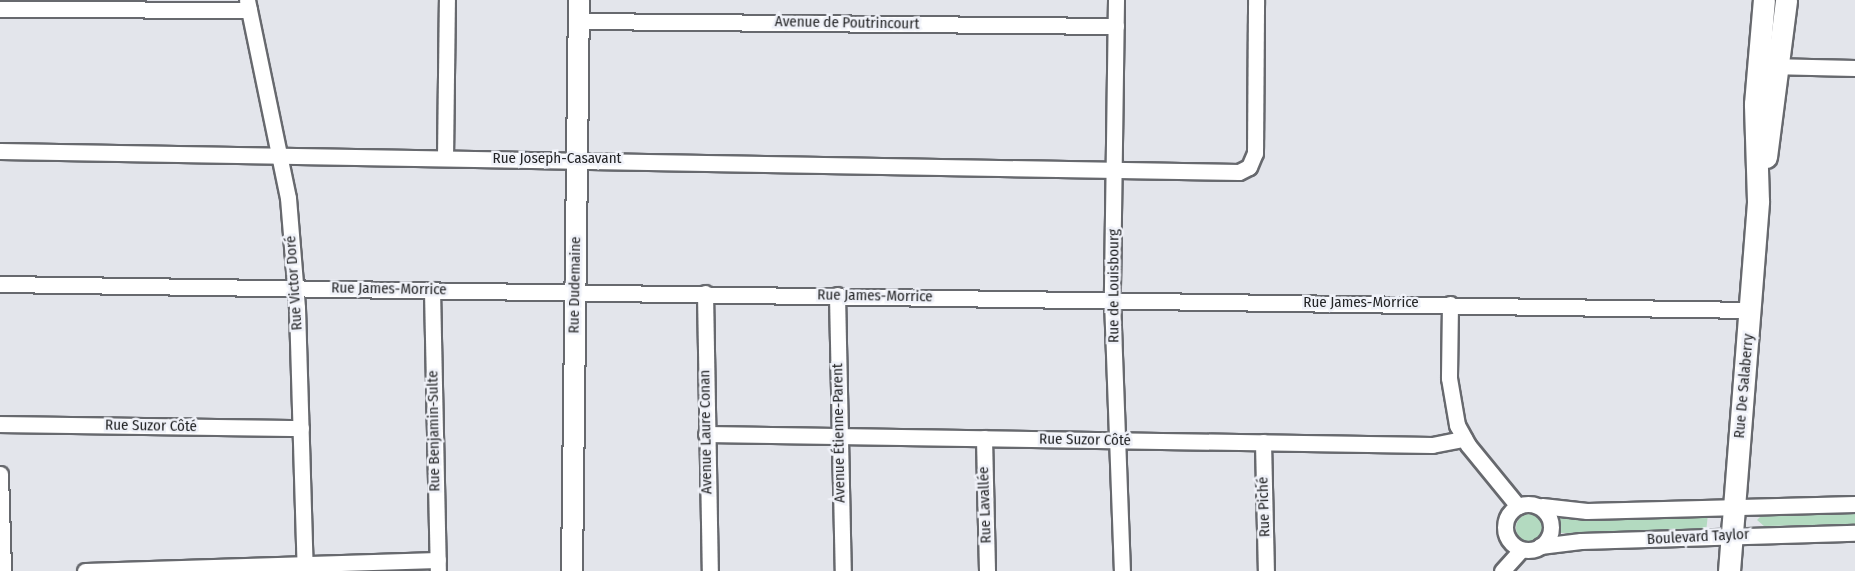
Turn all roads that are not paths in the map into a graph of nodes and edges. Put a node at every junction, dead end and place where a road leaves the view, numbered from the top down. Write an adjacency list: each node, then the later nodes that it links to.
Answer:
1 (447, 0): 15 (street)
2 (579, 0): 9 (street, Rue Dudemaine)
3 (1116, 0): 10 (street, Rue de Louisbourg)
4 (1256, 0): 17 (street, Rue Joseph-Casavant)
5 (1764, 0): 11 (main road, Rue De Salaberry)
6 (1786, 0): 11 (main road, Rue De Salaberry)
7 (248, 5): 8 (street); 14 (street, Rue Victor Doré)
8 (0, 9)
9 (579, 21): 10 (street, Avenue de Poutrincourt); 16 (street, Rue Dudemaine)
10 (1116, 26): 17 (street, Rue de Louisbourg)
11 (1768, 66): 12 (street); 26 (main road, Rue De Salaberry)
12 (1855, 69)
13 (0, 152): 14 (street, Rue Joseph-Casavant)
14 (281, 156): 15 (street, Rue Joseph-Casavant); 19 (street, Rue Victor Doré)
15 (445, 158): 16 (street, Rue Joseph-Casavant)
16 (577, 158): 17 (street, Rue Joseph-Casavant); 21 (street, Rue Dudemaine)
17 (1114, 169): 24 (street, Rue de Louisbourg)
18 (0, 284): 19 (street, Rue James-Morrice)
19 (294, 288): 20 (street, Rue James-Morrice); 28 (street, Rue Victor Doré)
20 (432, 290): 21 (street, Rue James-Morrice); 44 (street, Rue Benjamin-Sulte)
21 (575, 292): 22 (street, Rue James-Morrice); 48 (street, Rue Dudemaine)
22 (705, 293): 23 (street, Rue James-Morrice); 29 (street, Avenue Laure Conan)
23 (837, 295): 24 (street, Rue James-Morrice); 30 (street, Avenue Étienne-Parent)
24 (1113, 300): 25 (street, Rue James-Morrice); 33 (street, Rue de Louisbourg)
25 (1450, 304): 26 (street, Rue James-Morrice); 32 (street)
26 (1750, 310): 39 (main road, Rue De Salaberry)
27 (0, 424): 28 (street, Rue Suzor Côté)
28 (301, 428): 45 (street, Rue Victor Doré)
29 (706, 434): 30 (street, Rue Suzor Côté); 49 (street, Avenue Laure Conan)
30 (838, 435): 31 (street, Rue Suzor Côté); 50 (street, Avenue Étienne-Parent)
31 (984, 438): 33 (street, Rue Suzor Côté); 51 (street, Rue Lavallée)
32 (1464, 439): 34 (street, Rue Suzor Côté); 37 (street)
33 (1118, 441): 34 (street, Rue Suzor Côté); 52 (street, Rue de Louisbourg)
34 (1263, 442): 53 (street, Rue Piché)
35 (0, 474): 46 (street)
36 (1855, 504): 39 (street, Boulevard Taylor)
37 (1518, 506): 38 (street); 43 (street)
38 (1542, 506): 39 (street, Boulevard Taylor); 42 (street)
39 (1734, 507): 41 (main road, Rue De Salaberry)
40 (1855, 533): 41 (street, Boulevard Taylor)
41 (1731, 536): 42 (street, Boulevard Taylor); 55 (main road, Rue De Salaberry)
42 (1540, 546): 43 (street)
43 (1521, 550): 54 (street)
44 (438, 566): 45 (street)
45 (305, 568): 47 (street)
46 (3, 571)
47 (84, 571)
48 (572, 571)
49 (710, 571)
50 (843, 571)
51 (987, 571)
52 (1122, 571)
53 (1266, 571)
54 (1502, 571)
55 (1729, 571)

